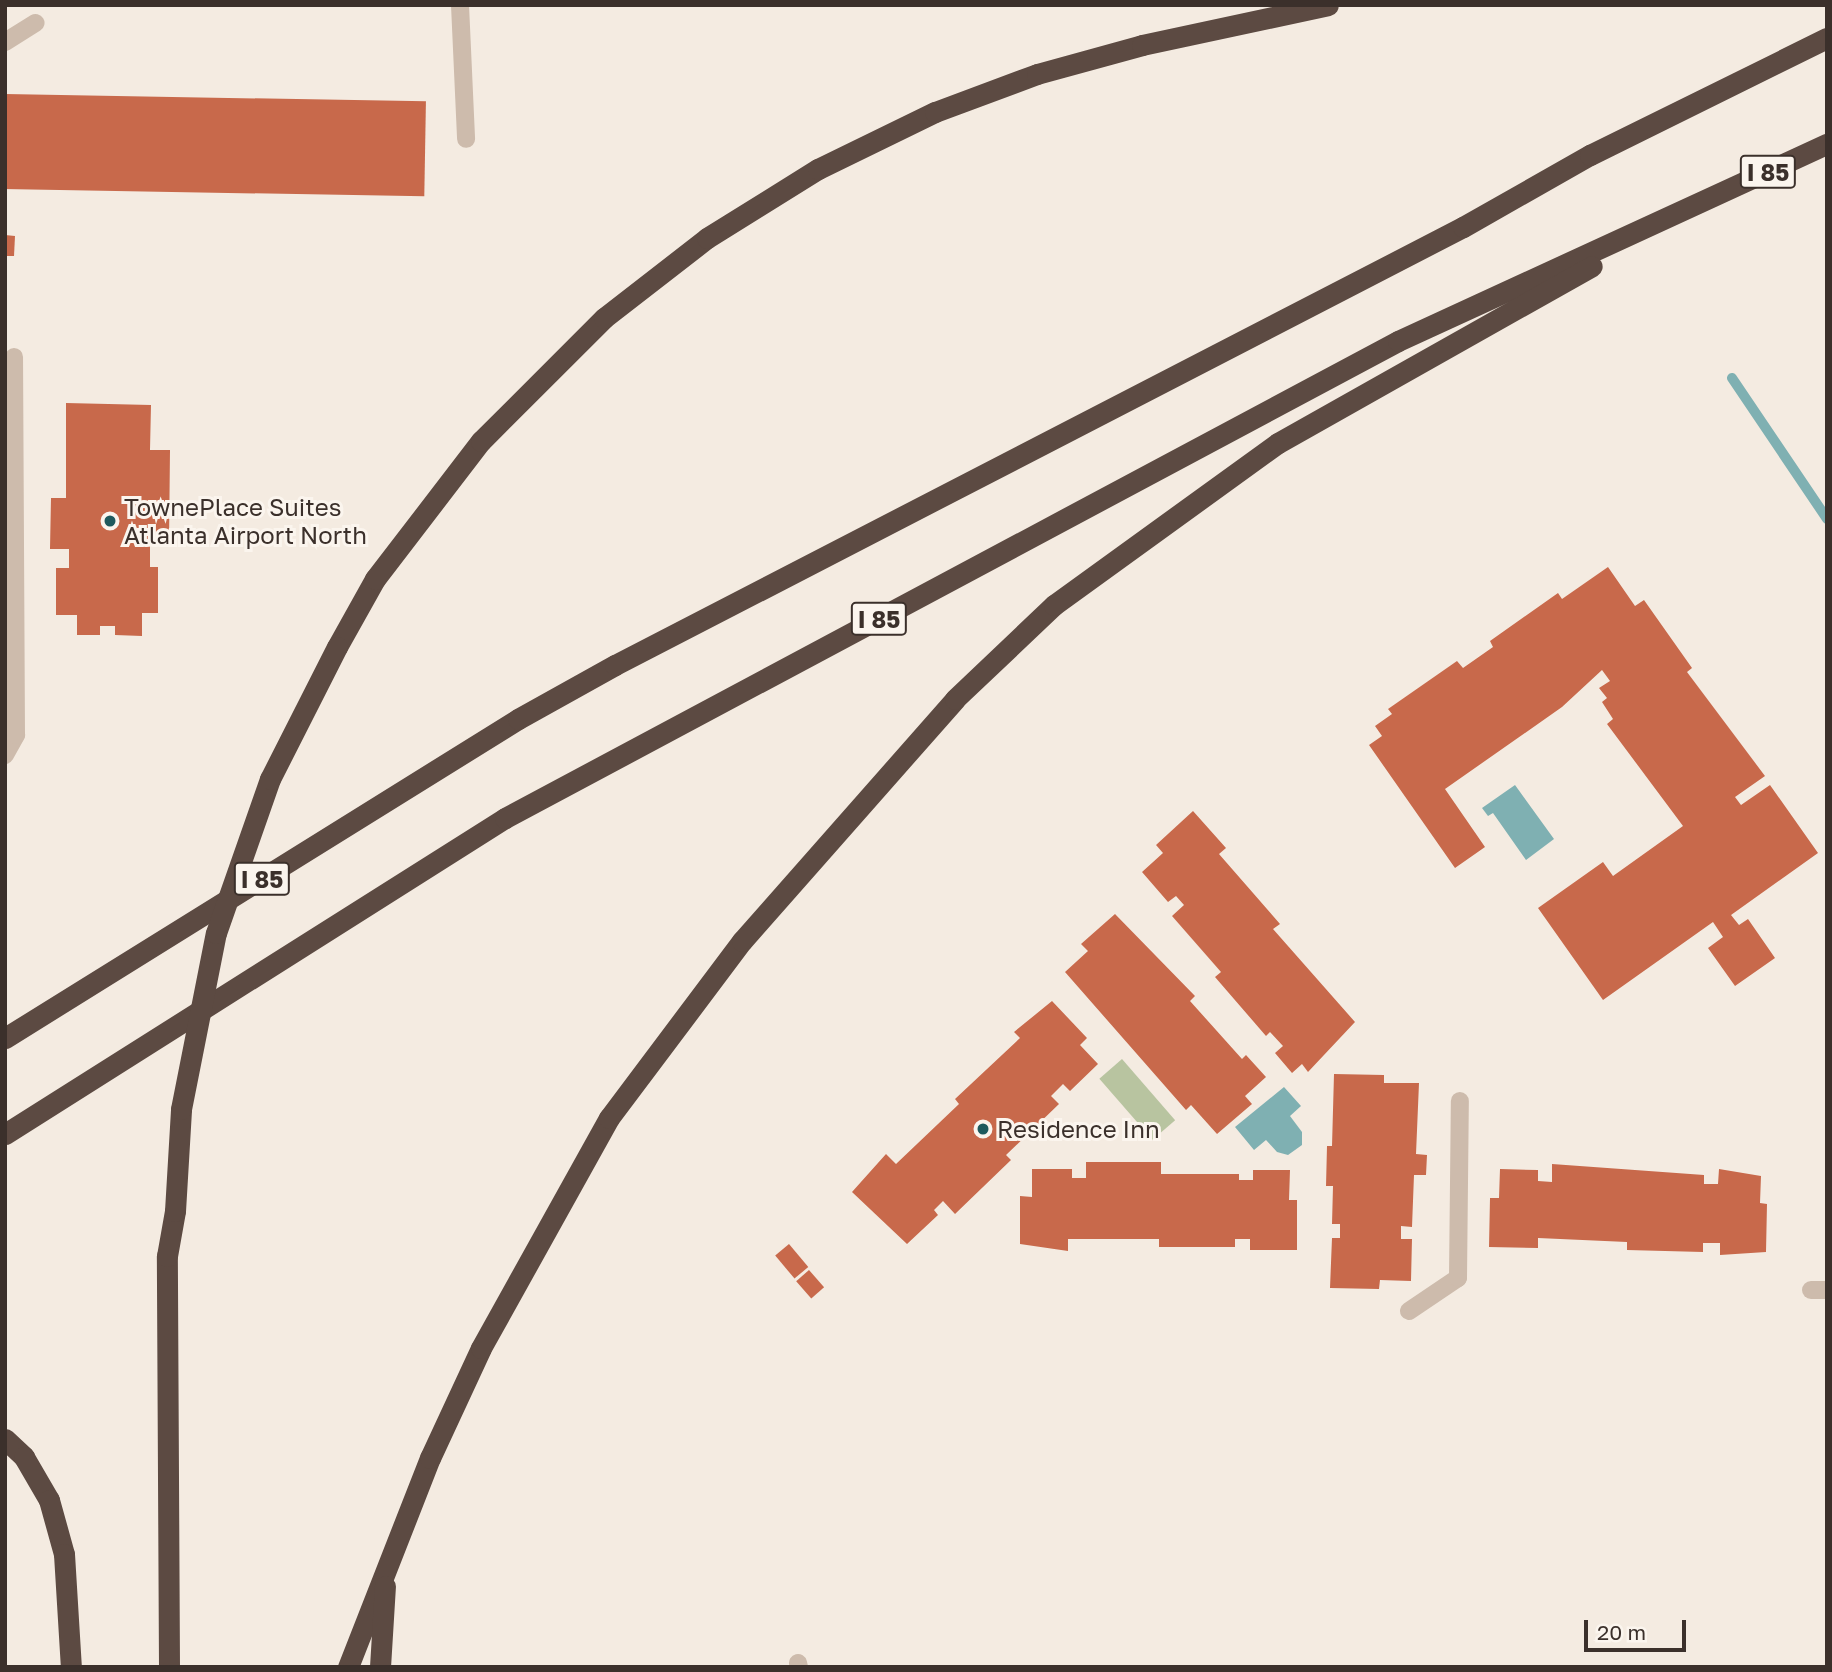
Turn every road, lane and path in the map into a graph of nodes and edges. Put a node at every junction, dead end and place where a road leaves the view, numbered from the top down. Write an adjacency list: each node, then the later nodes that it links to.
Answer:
1 (460, 5): 6 (lane)
2 (1328, 5): 18 (highway, bridge)
3 (36, 23): 5 (lane)
4 (1827, 38): 11 (highway, I 85)
5 (5, 42)
6 (466, 139)
7 (1827, 144): 8 (highway, I 85)
8 (1710, 200): 13 (highway, I 85); 16 (highway)
9 (14, 357): 10 (lane)
10 (5, 755)
11 (5, 1038)
12 (1460, 1101): 14 (lane)
13 (5, 1134)
14 (1409, 1311)
15 (5, 1439): 17 (highway)
16 (386, 1570): 19 (highway); 20 (highway)
17 (71, 1667)
18 (169, 1667)
19 (348, 1667)
20 (380, 1667)

